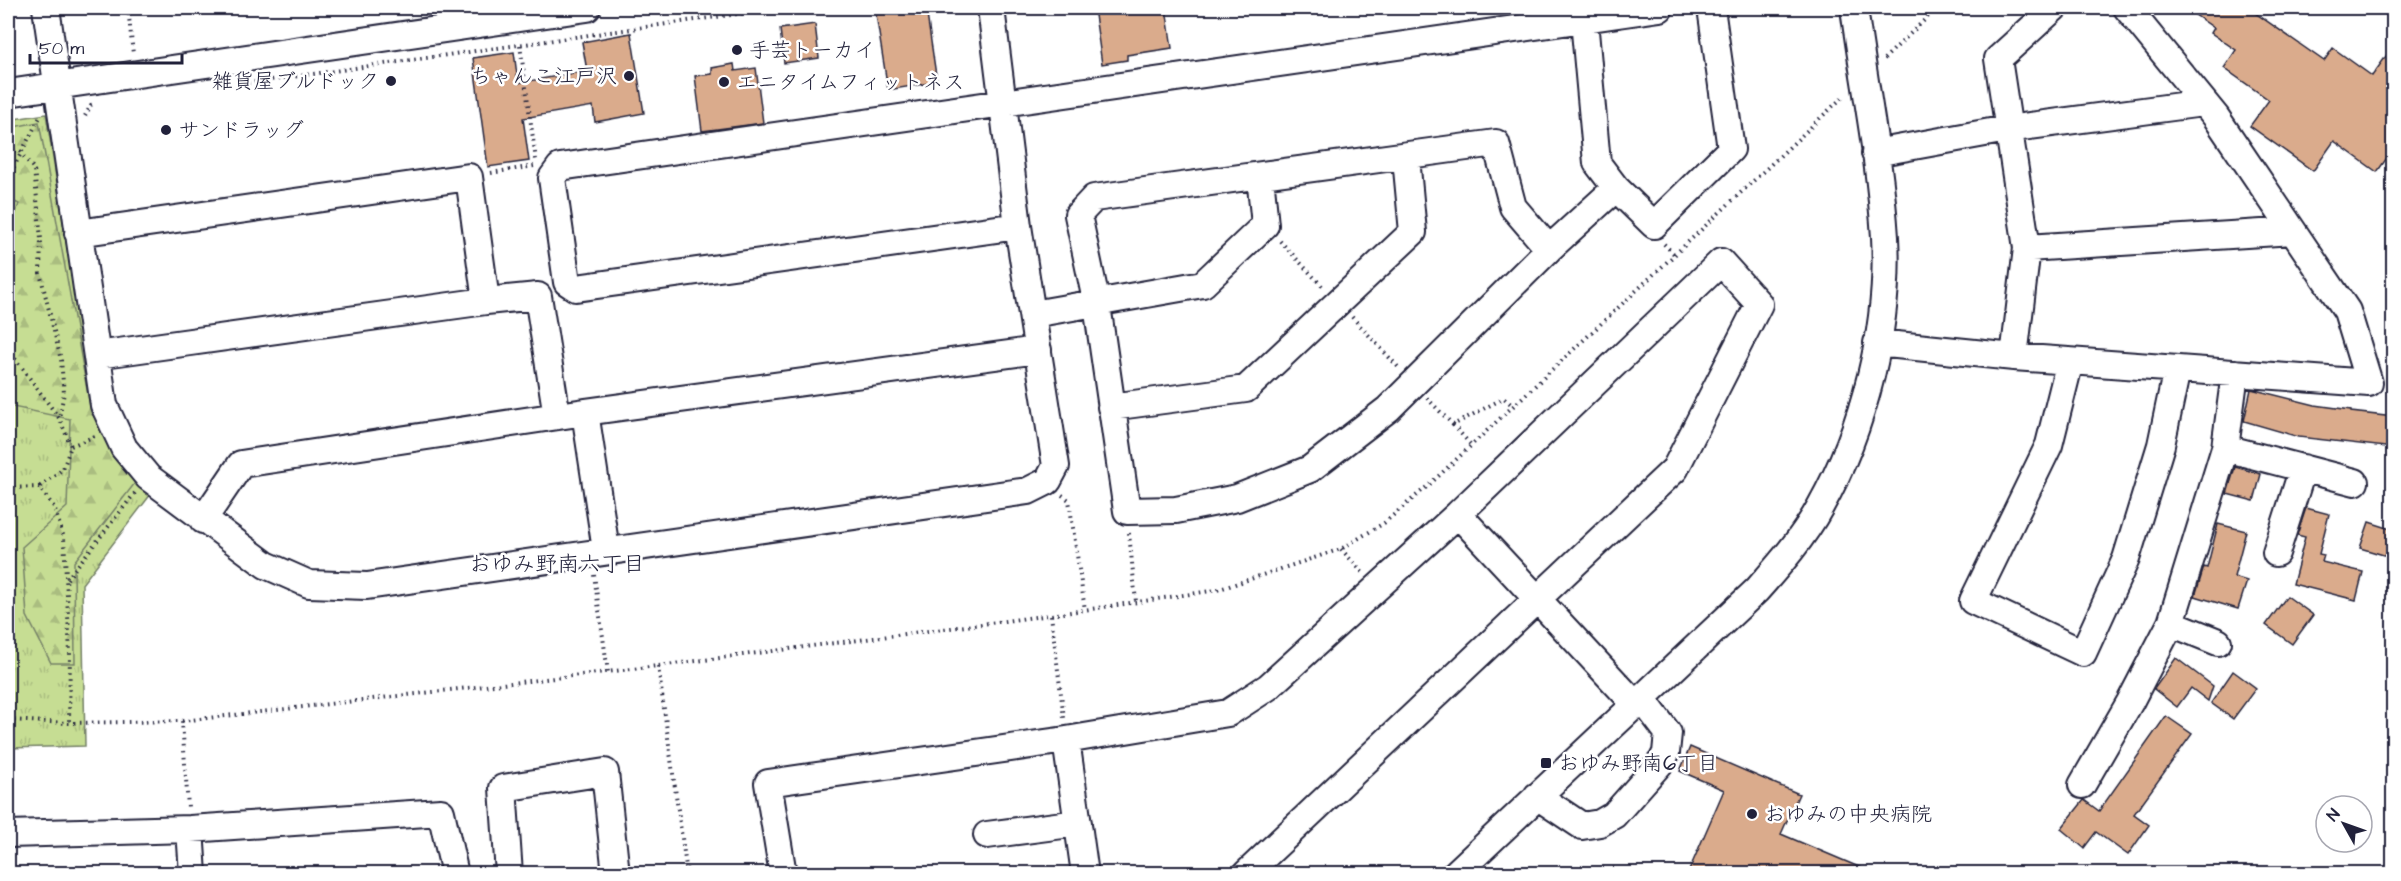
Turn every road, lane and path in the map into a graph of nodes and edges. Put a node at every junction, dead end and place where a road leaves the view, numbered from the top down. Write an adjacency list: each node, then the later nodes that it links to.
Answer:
1 (46, 8): 15 (street)
2 (128, 8): 13 (path)
3 (587, 8): 15 (street)
4 (780, 8): 16 (path)
5 (991, 8): 18 (street)
6 (1660, 8): 12 (street)
7 (1711, 8): 31 (street)
8 (1854, 8): 14 (street)
9 (1937, 8): 14 (path)
10 (2054, 8): 22 (street)
11 (2127, 8): 20 (street)
12 (1584, 20): 18 (street); 31 (street)
13 (134, 58)
14 (1864, 78): 25 (street); 51 (path)
15 (58, 85): 17 (street); 24 (path); 35 (street)
16 (230, 85)
17 (8, 93)
18 (1005, 102): 33 (street); 33 (street)
19 (103, 103): 21 (path)
20 (2204, 103): 22 (street); 34 (street)
21 (83, 119)
22 (2007, 129): 25 (street); 36 (street)
23 (8, 150): 24 (path)
24 (20, 152): 30 (path); 55 (path)
25 (1875, 153): 42 (street)
26 (1406, 158): 28 (street); 37 (street); 39 (street)
27 (537, 165): 29 (path)
28 (1260, 176): 32 (street); 40 (street)
29 (469, 177): 35 (street); 38 (street)
30 (8, 178)
31 (1616, 188): 37 (street)
32 (1265, 225): 39 (path); 40 (street)
33 (1018, 226): 41 (street)
34 (2293, 231): 36 (street); 49 (street)
35 (78, 233): 45 (street)
36 (2027, 248): 46 (street)
37 (1549, 249): 50 (street)
38 (486, 301): 45 (street); 54 (street)
39 (1338, 303): 50 (path); 52 (street)
40 (1096, 304): 41 (street); 52 (street)
41 (1033, 314): 44 (street)
42 (1877, 343): 46 (street); 80 (street)
43 (8, 349): 55 (path)
44 (1038, 350): 53 (street); 61 (street)
45 (98, 355): 60 (street)
46 (2014, 357): 47 (street)
47 (2070, 361): 48 (street); 48 (street)
48 (2177, 369): 49 (street)
49 (2235, 373): 58 (street)
50 (1414, 384): 56 (path); 65 (street)
51 (1512, 406): 56 (path); 57 (path)
52 (1111, 407): 65 (street)
53 (585, 412): 54 (street); 69 (street)
54 (557, 416): 67 (street)
55 (59, 418): 63 (path)
56 (1453, 425): 57 (path)
57 (1471, 445): 68 (path)
58 (2225, 448): 59 (street); 77 (street)
59 (2303, 468): 62 (street); 70 (street)
60 (148, 477): 67 (street); 71 (path)
61 (1048, 481): 69 (street); 75 (path)
62 (2355, 482)
63 (39, 487): 64 (path); 71 (path)
64 (8, 488)
65 (1127, 511): 74 (path)
66 (1458, 514): 72 (street); 73 (street); 73 (street)
67 (203, 520): 69 (street)
68 (1341, 549): 72 (path); 74 (path)
69 (606, 550)
70 (2276, 553)
71 (66, 579): 83 (path)
72 (1376, 589): 84 (street)
73 (1536, 597): 80 (street); 98 (street)
74 (1136, 602): 75 (path)
75 (1084, 610): 76 (path)
76 (1051, 615): 79 (path); 84 (path)
77 (2171, 623): 78 (street); 85 (street)
78 (2218, 642)
79 (658, 666): 82 (path); 95 (path)
80 (1640, 703): 86 (street); 86 (street)
81 (8, 720): 83 (path)
82 (182, 722): 83 (path); 88 (path)
83 (69, 723)
84 (1066, 740): 87 (street); 96 (street)
85 (2082, 785)
86 (1536, 796): 99 (street)
87 (1078, 823): 90 (street); 97 (street)
88 (190, 829): 89 (street); 91 (street); 92 (street)
89 (8, 834)
90 (987, 835)
91 (193, 873)
92 (455, 873)
93 (509, 873): 94 (street)
94 (616, 873)
95 (687, 873)
96 (783, 873)
97 (1085, 873)
98 (1246, 873)
99 (1455, 873)

